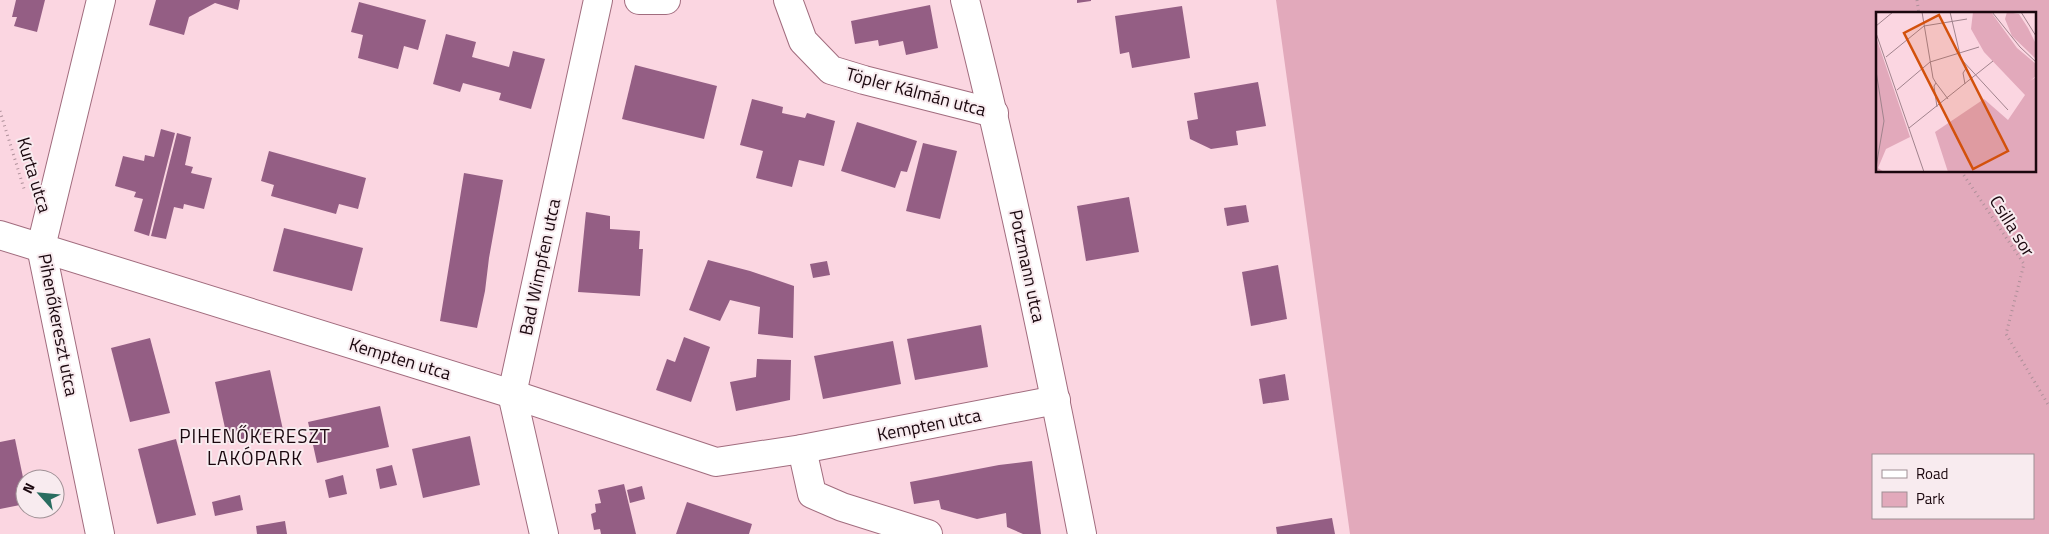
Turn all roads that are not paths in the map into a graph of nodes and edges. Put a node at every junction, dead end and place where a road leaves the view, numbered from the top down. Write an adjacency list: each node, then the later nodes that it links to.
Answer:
1 (101, 0): 9 (street, Pihenőkereszt utca)
2 (598, 0): 10 (street, Bad Wimpfen utca)
3 (639, 0): 4 (street)
4 (666, 0)
5 (788, 0): 7 (street, Töpler Kálmán utca)
6 (965, 0): 7 (street, Potzmann utca)
7 (994, 113): 11 (street, Potzmann utca)
8 (0, 235): 9 (street, Kempten utca)
9 (42, 247): 10 (street, Kempten utca); 13 (street, Pihenőkereszt utca)
10 (512, 394): 12 (street, Kempten utca); 14 (street, Bad Wimpfen utca)
11 (1056, 400): 12 (street, Kempten utca); 16 (street, Potzmann utca)
12 (802, 449): 15 (street)
13 (100, 534)
14 (544, 534)
15 (928, 534)
16 (1082, 534)

